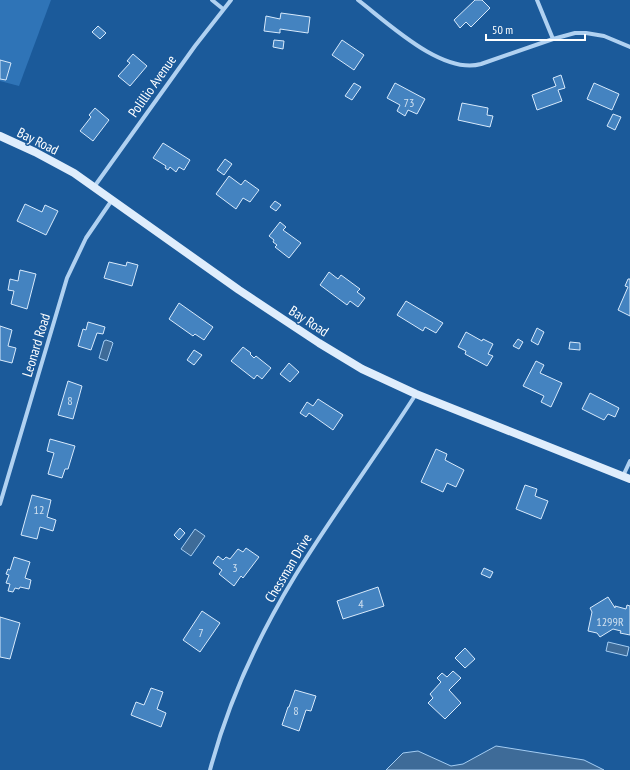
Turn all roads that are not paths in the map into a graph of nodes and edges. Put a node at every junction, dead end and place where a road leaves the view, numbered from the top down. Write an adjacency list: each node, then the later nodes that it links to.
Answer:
1 (212, 0): 5 (street)
2 (231, 0): 5 (street, Polillio Avenue)
3 (358, 0): 6 (street)
4 (537, 0): 6 (street)
5 (223, 9): 9 (street, Polillio Avenue)
6 (553, 38): 7 (street)
7 (630, 47)
8 (0, 136): 9 (main road, Bay Road)
9 (94, 187): 10 (main road, Bay Road)
10 (112, 200): 11 (main road, Bay Road); 14 (street, Leonard Road)
11 (416, 394): 13 (main road, Bay Road); 15 (street, Chessman Drive)
12 (630, 461): 13 (street)
13 (627, 477)
14 (0, 504)
15 (210, 770)

